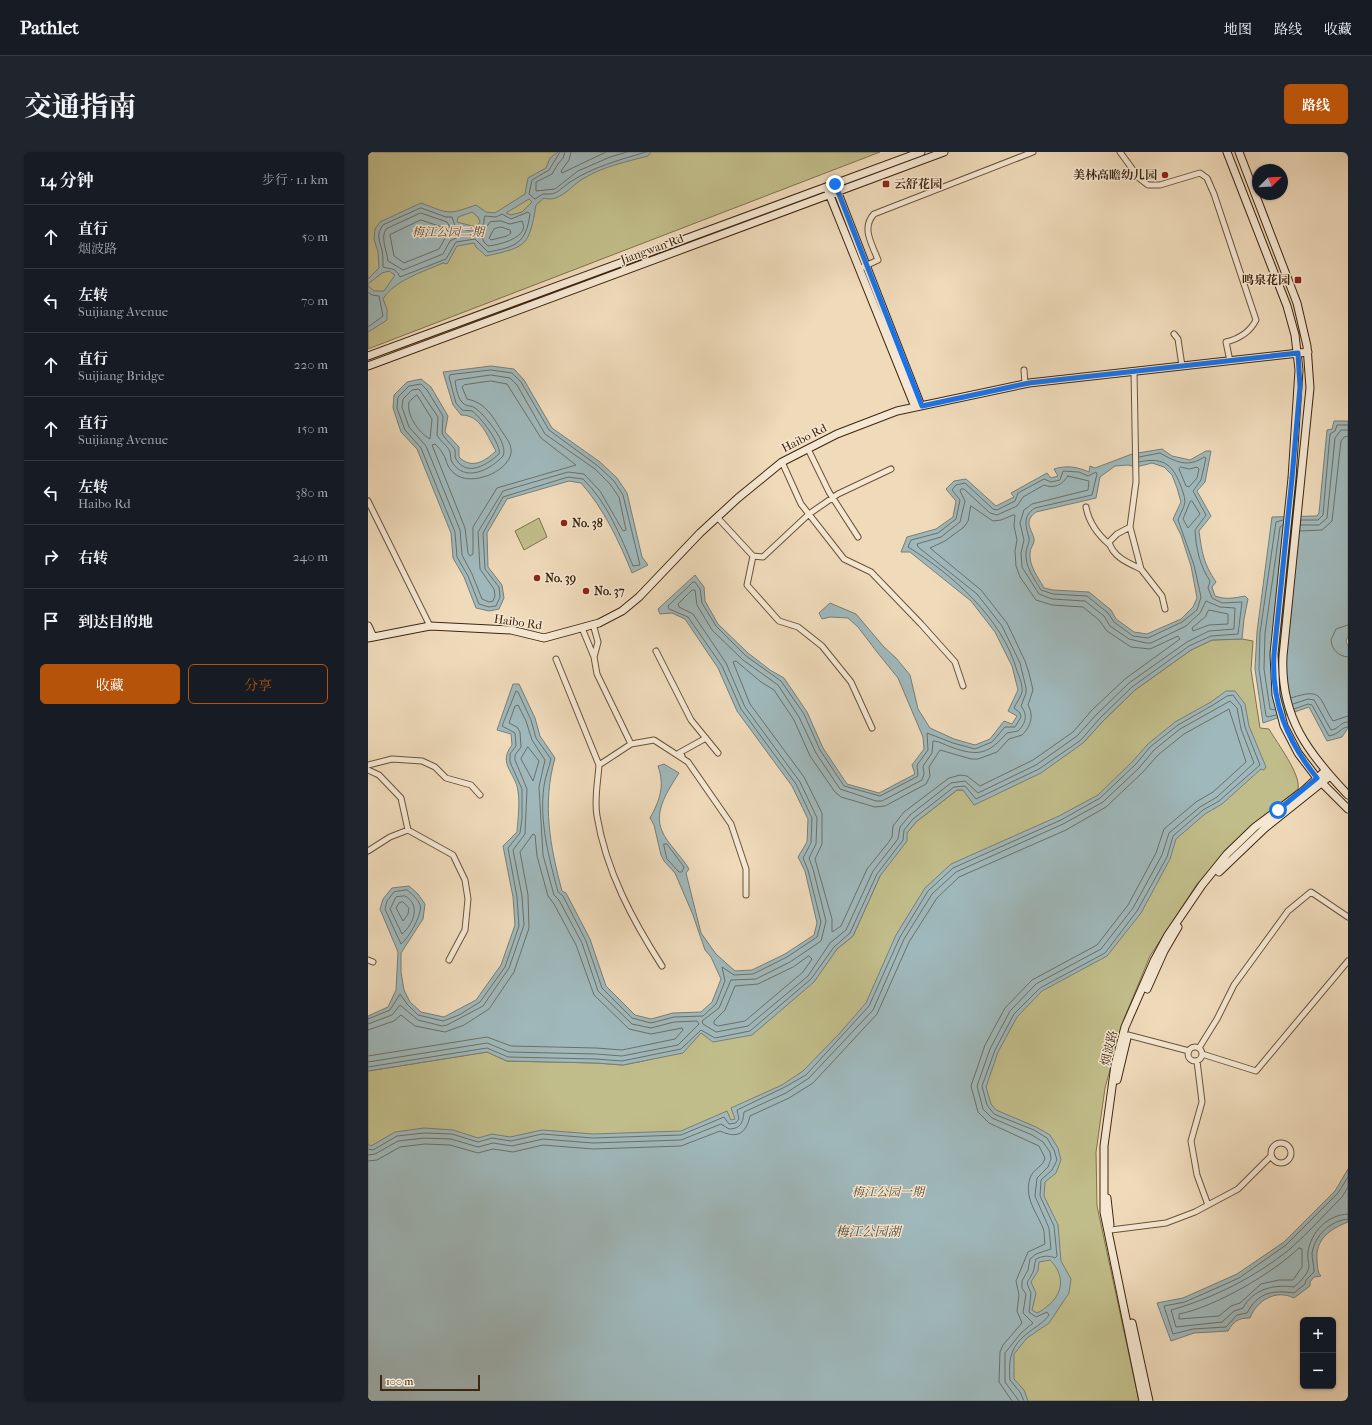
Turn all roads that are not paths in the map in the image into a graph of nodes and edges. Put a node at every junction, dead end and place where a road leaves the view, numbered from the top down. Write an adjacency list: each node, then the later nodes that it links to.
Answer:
1 (921, 152): 7 (main road, Jiangwan Rd)
2 (944, 152): 9 (main road, Jiangwan Rd)
3 (1033, 152): 11 (street)
4 (1120, 152): 17 (street)
5 (1227, 152): 15 (main road)
6 (1240, 152): 14 (main road)
7 (835, 184): 8 (main road, Jiangwan Rd); 9 (main road)
8 (827, 187): 10 (main road); 16 (main road, Jiangwan Rd)
9 (838, 192): 10 (main road, Jiangwan Rd); 11 (main road)
10 (830, 195): 12 (main road); 18 (main road, Jiangwan Rd)
11 (866, 265): 12 (street); 23 (main road)
12 (859, 269): 23 (main road)
13 (1174, 334): 19 (street)
14 (1308, 352): 15 (main road, Haibo Rd); 55 (main road)
15 (1298, 353): 17 (main road, Haibo Rd); 56 (main road)
16 (368, 356)
17 (1230, 361): 19 (main road, Haibo Rd)
18 (368, 366)
19 (1182, 366): 21 (main road, Haibo Rd)
20 (1024, 370): 22 (street)
21 (1134, 371): 22 (main road, Haibo Rd); 32 (street)
22 (1025, 384): 23 (main road, Haibo Rd)
23 (918, 407): 24 (main road, Haibo Rd)
24 (808, 448): 25 (main road, Haibo Rd); 27 (street)
25 (782, 462): 30 (street); 31 (main road, Haibo Rd)
26 (891, 469): 27 (street)
27 (832, 498): 30 (street); 33 (street)
28 (368, 501): 40 (street)
29 (1086, 507): 34 (street)
30 (809, 514): 35 (street); 46 (street)
31 (717, 516): 35 (street); 38 (main road, Haibo Rd)
32 (1130, 527): 34 (street); 36 (street)
33 (858, 537)
34 (1110, 545): 36 (street)
35 (753, 556): 47 (street)
36 (1141, 569): 37 (street)
37 (1165, 609)
38 (593, 624): 41 (main road, Haibo Rd); 44 (street)
39 (368, 626): 42 (main road)
40 (430, 626): 41 (main road, Haibo Rd); 42 (main road, Haibo Rd)
41 (582, 628): 44 (street)
42 (370, 638)
43 (656, 651): 48 (street)
44 (594, 657): 49 (street)
45 (556, 659): 52 (street)
46 (963, 686)
47 (872, 728)
48 (706, 738): 50 (street); 51 (street)
49 (631, 744): 51 (street); 52 (street)
50 (718, 753)
51 (688, 762): 62 (street)
52 (599, 764): 66 (street)
53 (368, 765): 57 (street)
54 (368, 770): 60 (street)
55 (1328, 773): 56 (main road, 烟波路); 58 (main road)
56 (1319, 781): 59 (main road); 67 (main road, 烟波路); 75 (main road, 烟波路)
57 (480, 795)
58 (1348, 795)
59 (1348, 809)
60 (408, 830): 61 (street); 64 (street)
61 (368, 851)
62 (746, 895)
63 (1348, 917): 68 (street)
64 (449, 960)
65 (1348, 961): 70 (street)
66 (662, 966)
67 (1128, 1035): 69 (street); 74 (main road, 烟波路)
68 (1199, 1048): 69 (street); 70 (street)
69 (1189, 1051): 71 (street)
70 (1202, 1054): 71 (street)
71 (1197, 1062): 73 (street)
72 (1271, 1156): 72 (street); 73 (street)
73 (1208, 1205): 74 (street)
74 (1111, 1230): 76 (main road, 烟波路)
75 (1143, 1401)
76 (1149, 1401)

